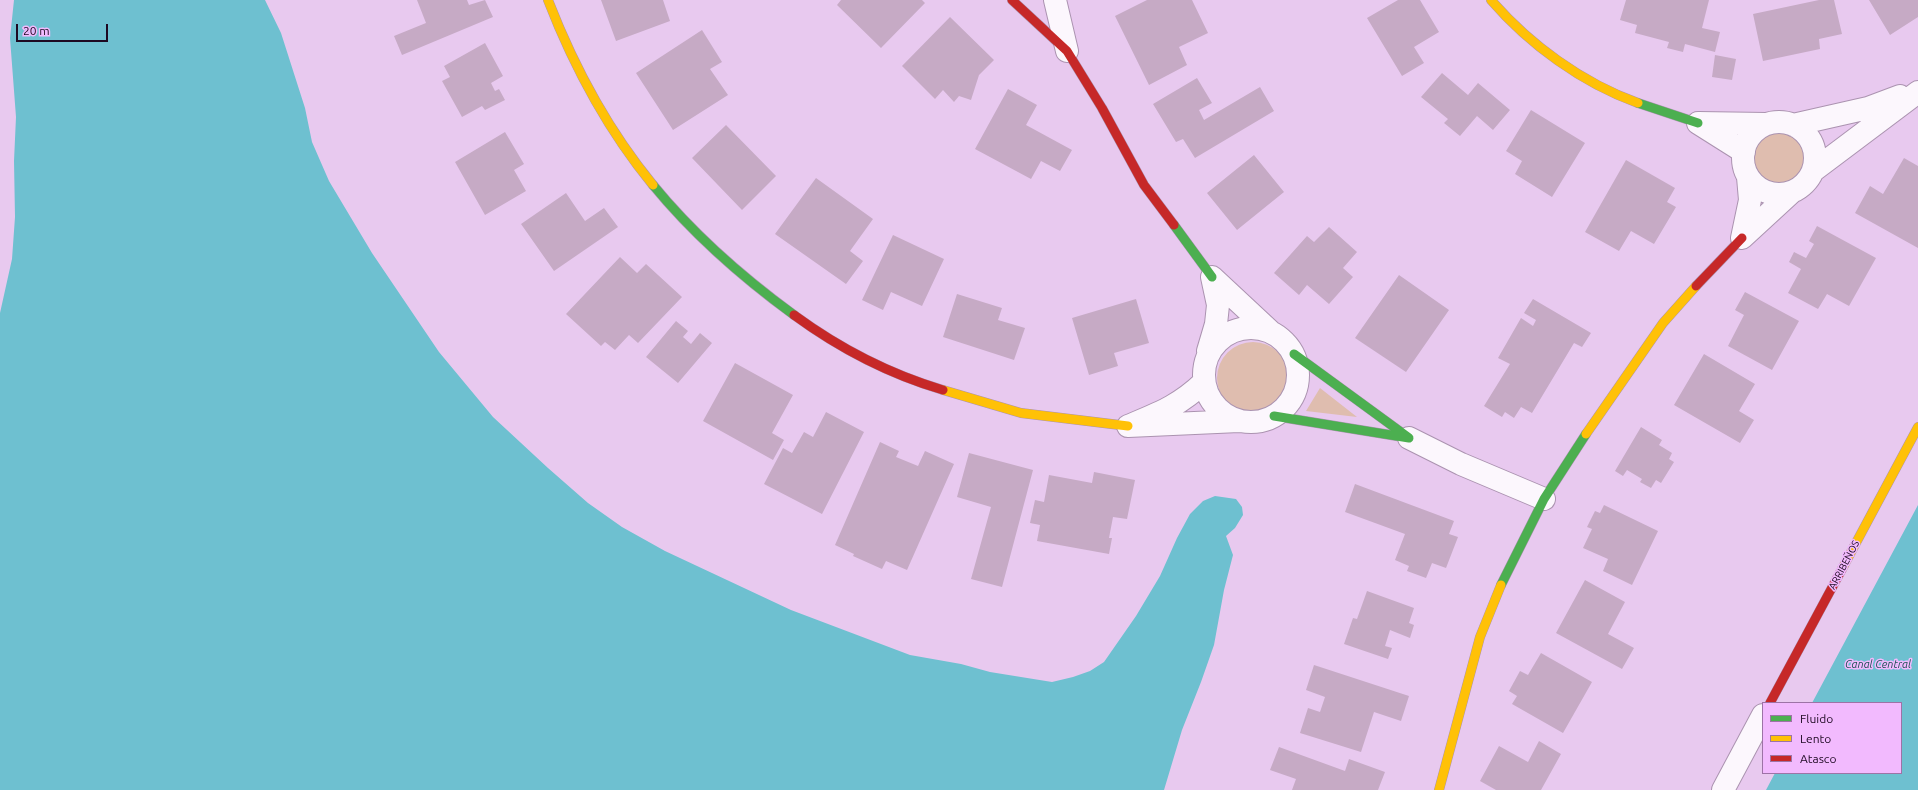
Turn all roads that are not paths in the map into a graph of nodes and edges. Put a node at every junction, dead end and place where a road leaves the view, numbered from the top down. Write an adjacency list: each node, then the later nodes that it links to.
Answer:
1 (548, 0): 22 (street)
2 (1012, 0): 5 (street)
3 (1055, 0): 5 (street)
4 (1491, 0): 7 (street)
5 (1067, 51): 15 (street)
6 (1918, 91): 9 (street); 11 (street)
7 (1698, 123): 8 (street); 10 (street)
8 (1766, 124): 9 (street); 10 (street)
9 (1794, 125): 11 (street)
10 (1744, 152): 12 (street)
11 (1813, 171): 13 (street)
12 (1748, 177): 13 (street); 14 (street)
13 (1792, 192): 14 (street)
14 (1742, 238): 25 (street)
15 (1212, 277): 16 (street); 18 (street)
16 (1271, 332): 17 (street); 18 (street)
17 (1294, 354): 20 (street); 24 (street)
18 (1208, 355): 19 (street)
19 (1204, 382): 21 (street); 22 (street)
20 (1274, 416): 21 (street); 24 (street)
21 (1239, 421): 22 (street)
22 (1128, 426)
23 (1918, 427): 26 (street, ARRIBEÑOS)
24 (1409, 438): 25 (street)
25 (1544, 499): 28 (street)
26 (1771, 702)
27 (1762, 717): 29 (street)
28 (1439, 790)
29 (1723, 790)

